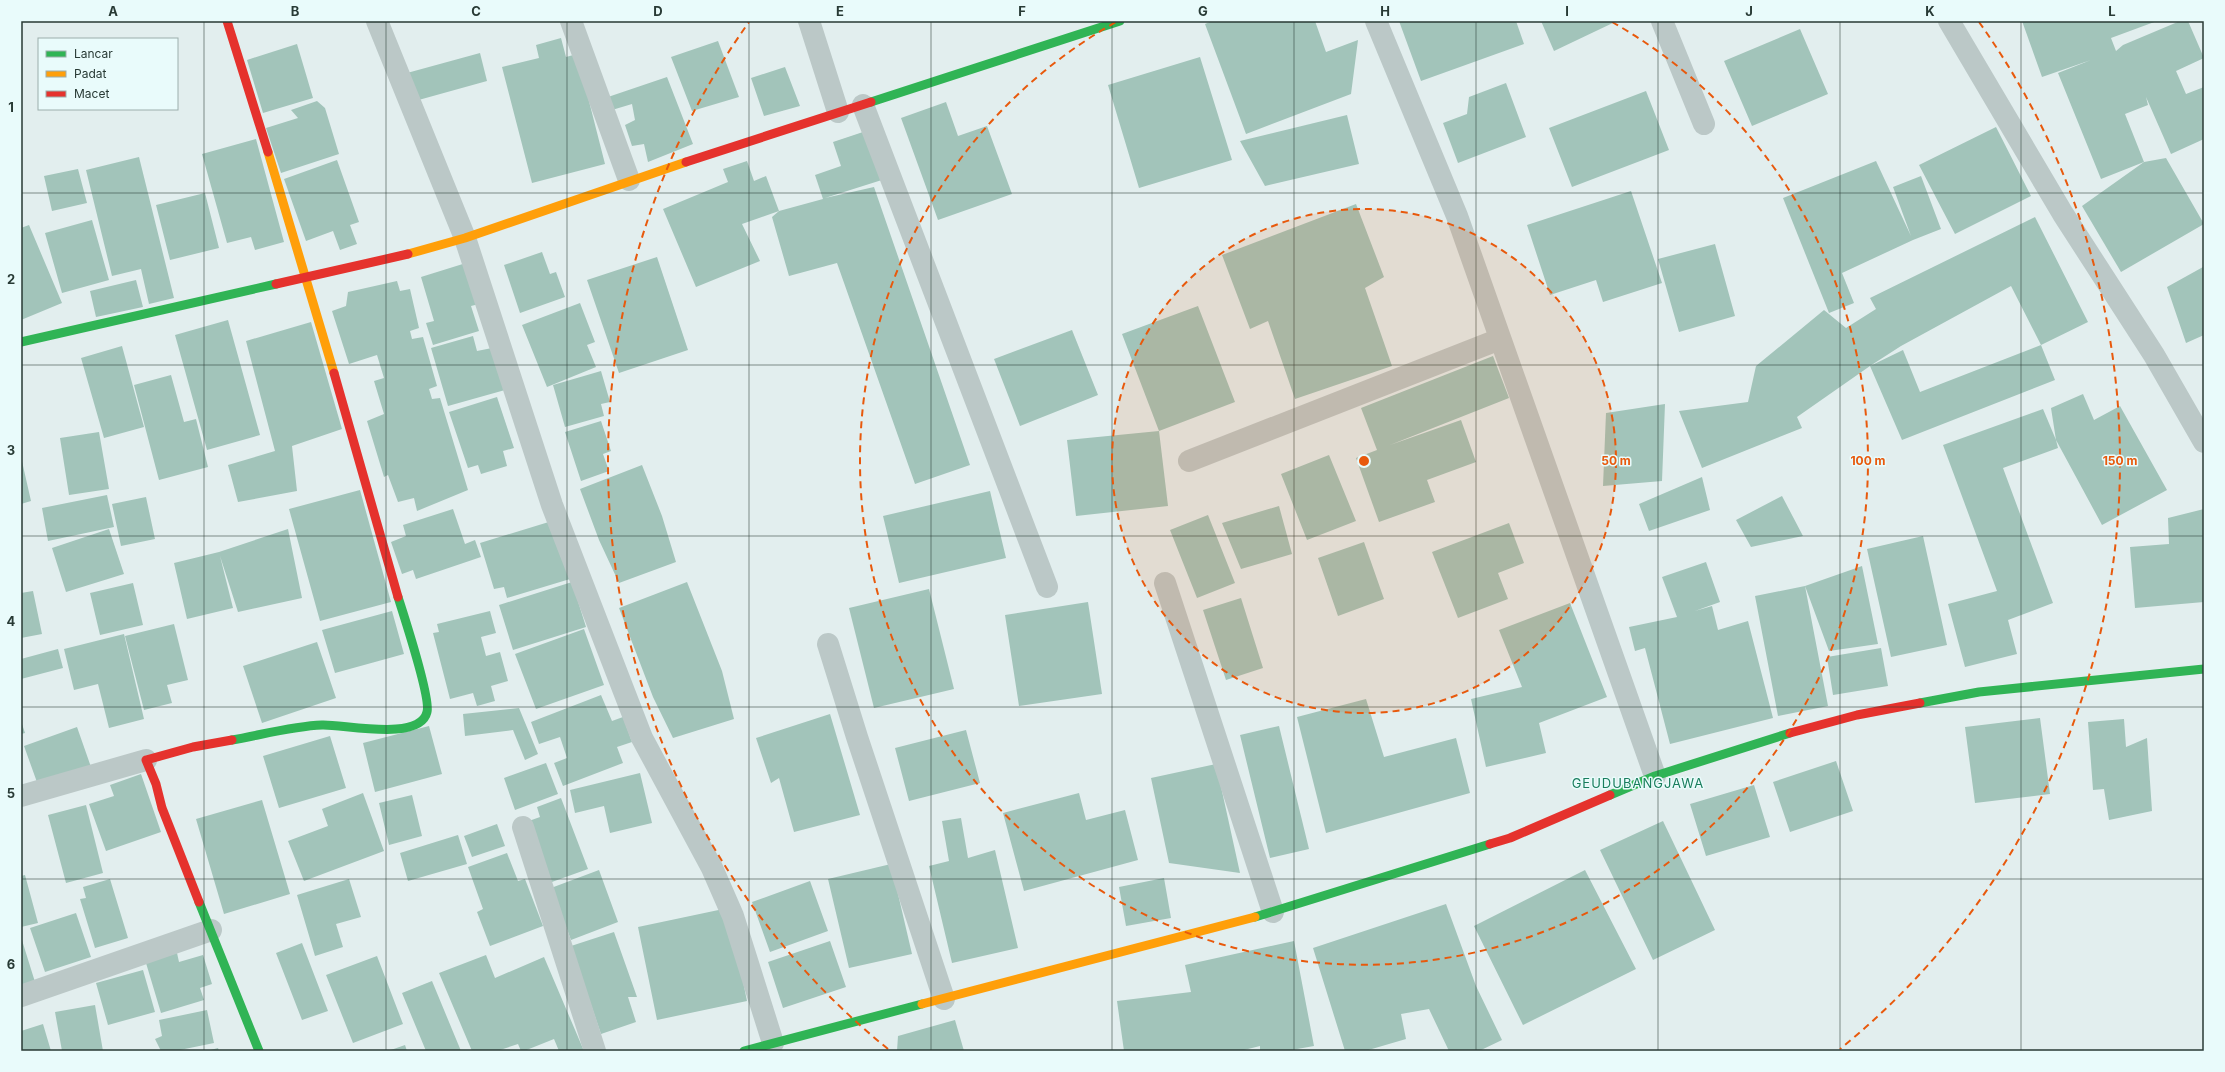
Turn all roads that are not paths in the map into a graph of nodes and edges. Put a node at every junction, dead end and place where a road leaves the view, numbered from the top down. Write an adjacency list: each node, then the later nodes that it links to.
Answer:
1 (226, 21): 14 (street)
2 (377, 21): 13 (street)
3 (571, 21): 12 (street)
4 (809, 21): 10 (street)
5 (1120, 21): 9 (street)
6 (1376, 21): 15 (street)
7 (1662, 21): 11 (street)
8 (1949, 21): 17 (street)
9 (863, 104): 10 (street); 20 (street)
10 (838, 112): 12 (street)
11 (1704, 124)
12 (629, 180): 13 (street)
13 (465, 238): 14 (street); 31 (street)
14 (307, 277): 16 (street); 23 (street)
15 (1500, 339): 18 (street); 24 (street)
16 (21, 342)
17 (2204, 442)
18 (1189, 461)
19 (1165, 583): 27 (street)
20 (1047, 587)
21 (828, 644): 30 (street)
22 (2204, 669): 24 (street)
23 (146, 760): 25 (street); 28 (street)
24 (1655, 776): 27 (street)
25 (21, 796)
26 (523, 827): 33 (street)
27 (1273, 912): 30 (street)
28 (211, 930): 29 (street); 32 (street)
29 (21, 996)
30 (944, 998): 31 (street)
31 (773, 1043): 34 (street)
32 (259, 1051)
33 (595, 1051)
34 (744, 1051)

